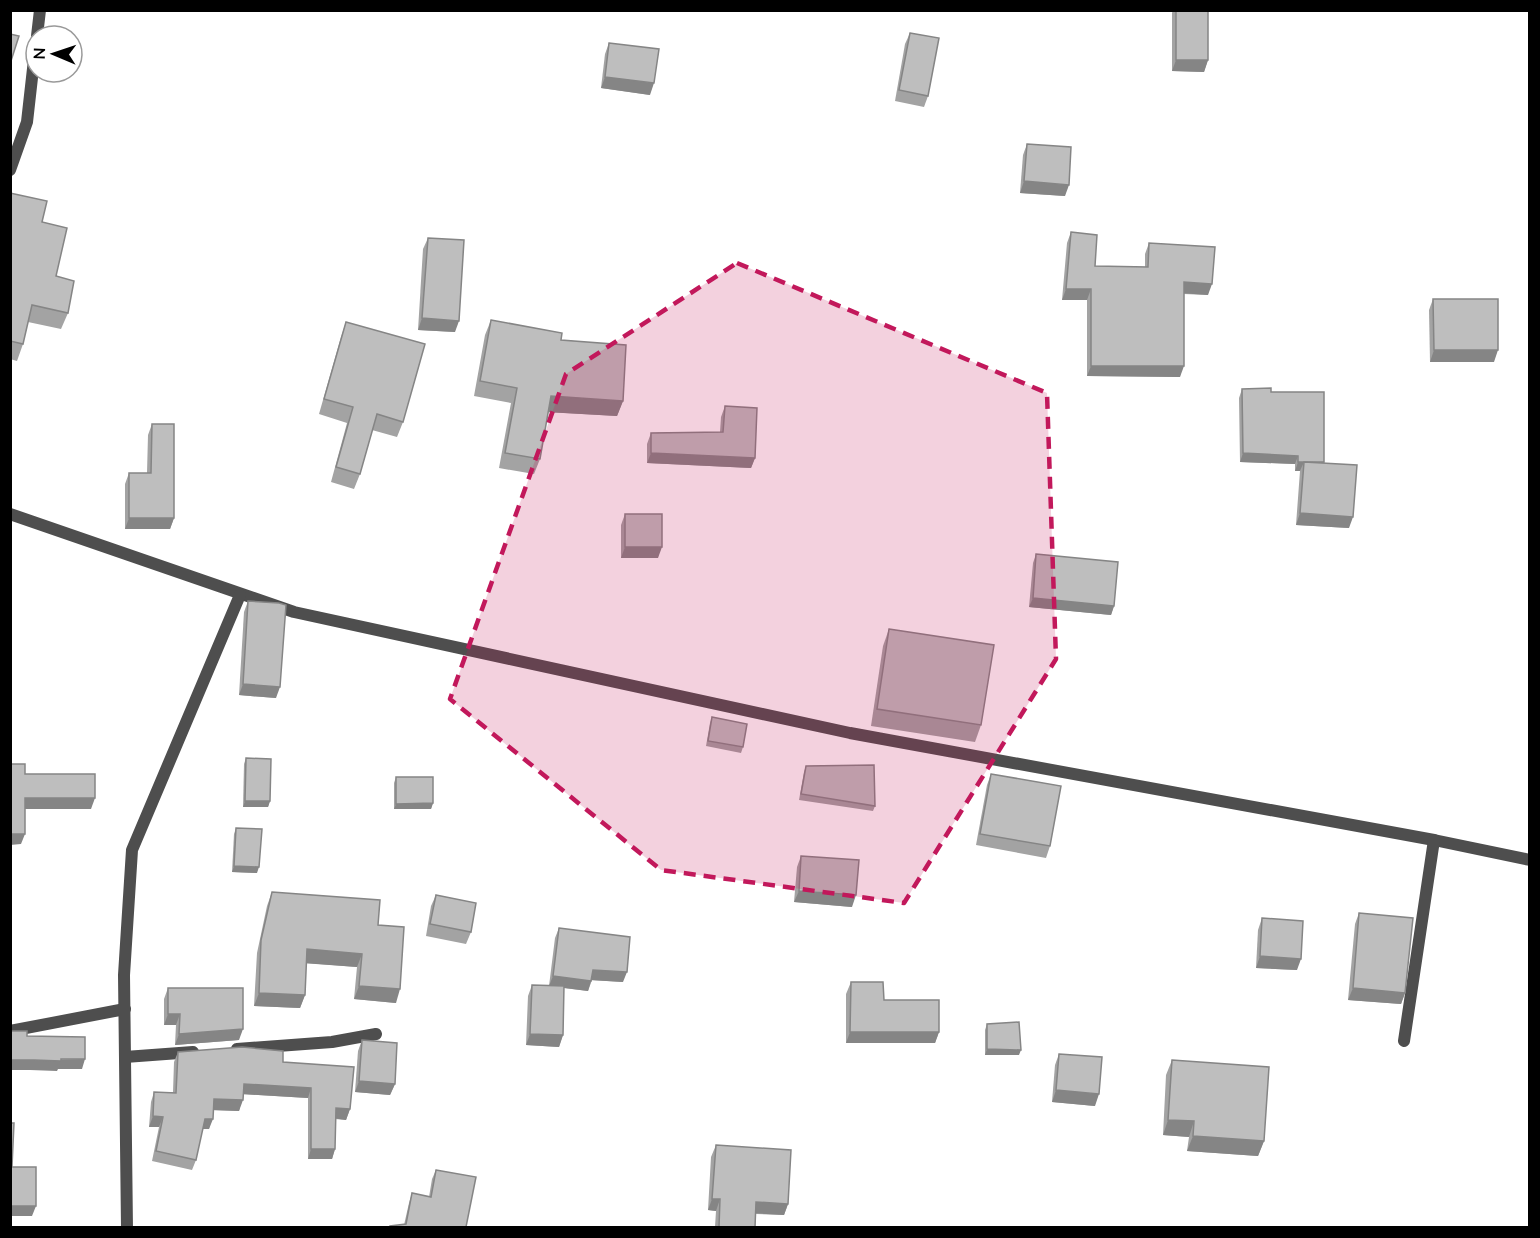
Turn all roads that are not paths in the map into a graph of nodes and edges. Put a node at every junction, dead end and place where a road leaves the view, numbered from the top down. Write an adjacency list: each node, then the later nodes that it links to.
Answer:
1 (31, 84): 2 (street)
2 (10, 170)
3 (10, 514): 4 (street)
4 (240, 594): 5 (street); 7 (street)
5 (1434, 840): 6 (street); 10 (street)
6 (1530, 860)
7 (124, 1009): 8 (street); 13 (street)
8 (10, 1031)
9 (376, 1034): 11 (street)
10 (1404, 1041)
11 (228, 1050)
12 (206, 1051): 13 (street)
13 (125, 1057): 14 (street)
14 (127, 1227)

